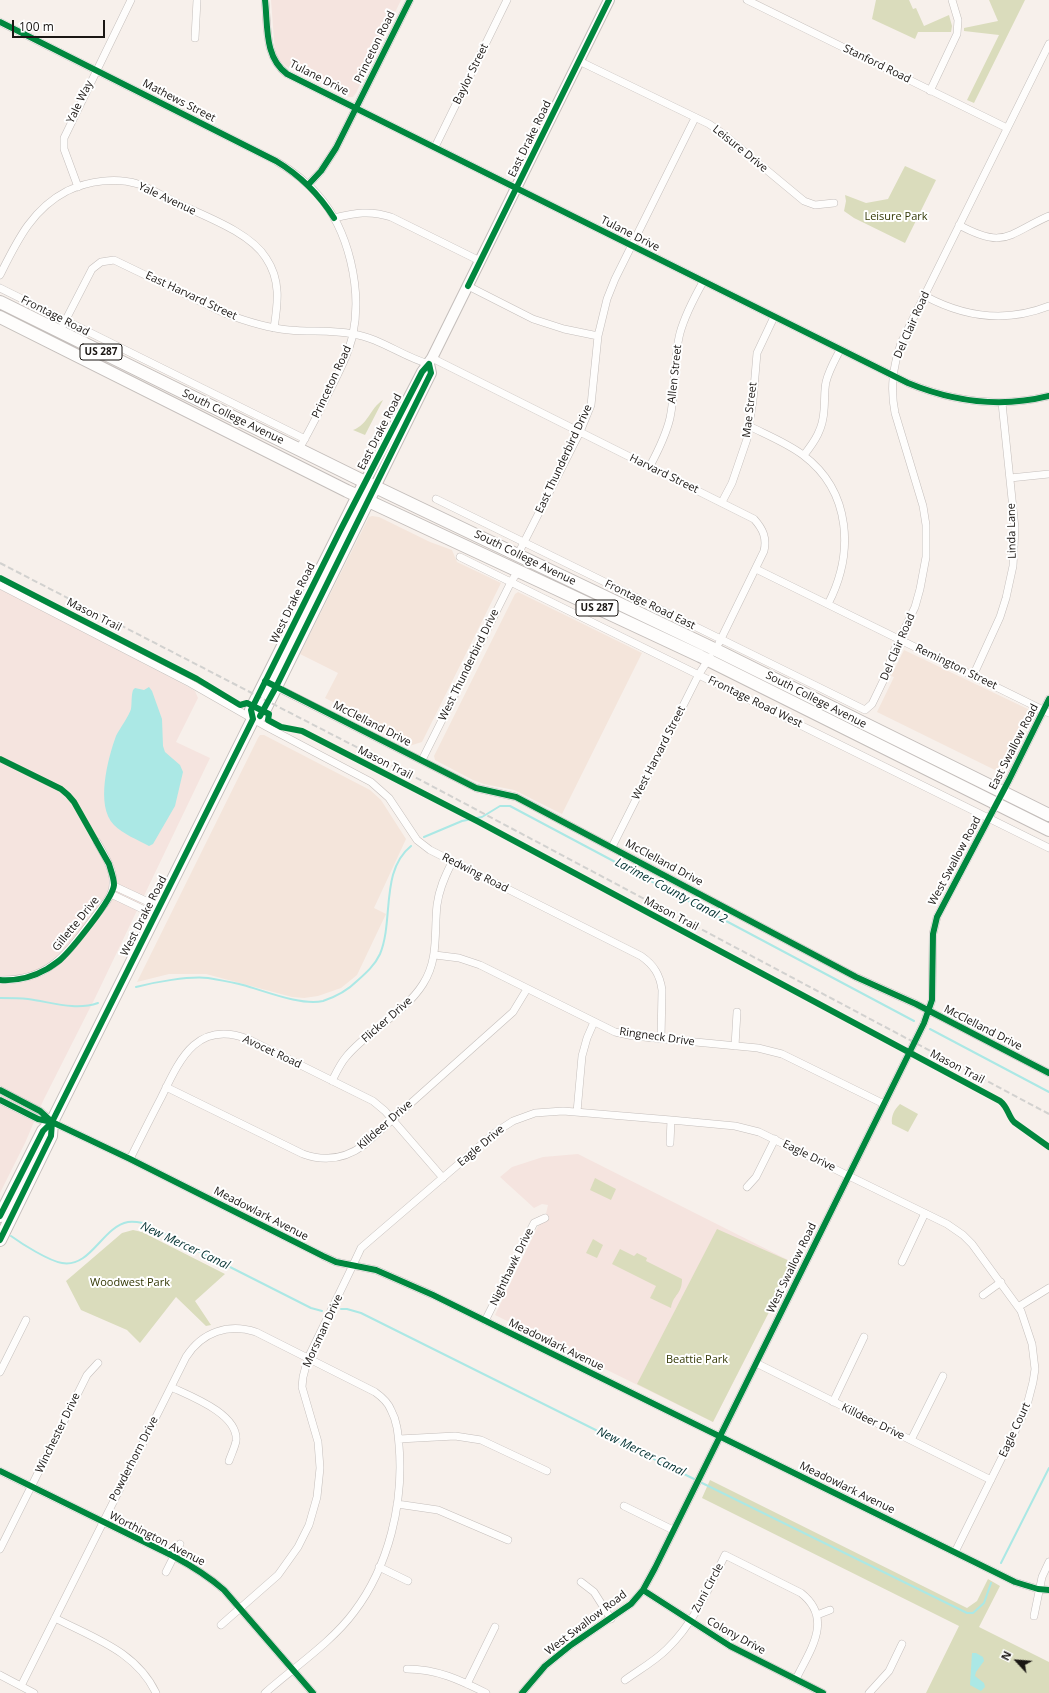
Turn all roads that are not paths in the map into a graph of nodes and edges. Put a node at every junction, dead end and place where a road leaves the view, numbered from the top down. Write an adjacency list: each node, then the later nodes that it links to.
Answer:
1 (131, 0): 13 (street, Yale Way)
2 (196, 0): 10 (street)
3 (265, 0): 15 (street, Tulane Drive)
4 (410, 0): 15 (street, Princeton Road)
5 (507, 0): 18 (street, Baylor Street)
6 (609, 0): 12 (main road, East Drake Road)
7 (747, 0): 14 (street, Stanford Road)
8 (952, 0): 14 (street)
9 (0, 22): 13 (street, Mathews Street)
10 (195, 38)
11 (1049, 44): 17 (street, Del Clair Road)
12 (579, 61): 16 (street, Leisure Drive); 21 (main road, East Drake Road)
13 (96, 70): 19 (street, Mathews Street); 20 (street, Yale Way)
14 (930, 91): 17 (street, Stanford Road)
15 (356, 108): 18 (street, Tulane Drive); 19 (street, Princeton Road)
16 (696, 118): 22 (street, Leisure Drive); 26 (street, East Thunderbird Drive)
17 (1007, 128): 25 (street, Del Clair Road)
18 (435, 148): 21 (street, Tulane Drive)
19 (308, 185): 24 (street, Mathews Street)
20 (78, 187): 28 (street, Yale Avenue); 40 (street, Yale Avenue)
21 (517, 188): 26 (street, Tulane Drive); 27 (main road, East Drake Road)
22 (834, 203)
23 (1049, 216): 25 (street)
24 (334, 218): 27 (street); 41 (street, Princeton Road)
25 (959, 226): 32 (street, Del Clair Road)
26 (631, 246): 29 (street, Tulane Drive); 42 (street, East Thunderbird Drive)
27 (480, 261): 30 (main road, East Drake Road)
28 (0, 275)
29 (703, 282): 35 (street, Tulane Drive); 52 (street, Allen Street)
30 (468, 286): 42 (street); 44 (main road, East Drake Road)
31 (0, 288): 39 (street, Frontage Road)
32 (924, 296): 34 (street); 45 (street, Del Clair Road)
33 (0, 302): 37 (main road, South College Avenue / US 287)
34 (1049, 306)
35 (774, 317): 43 (street, Tulane Drive); 48 (street, Mae Street)
36 (0, 318): 38 (main road, South College Avenue / US 287)
37 (44, 323): 38 (main road); 39 (main road, South College Avenue / US 287)
38 (17, 326): 56 (main road, South College Avenue / US 287)
39 (63, 326): 40 (street, East Harvard Street); 50 (main road, South College Avenue / US 287)
40 (274, 328): 41 (street, East Harvard Street)
41 (353, 334): 44 (street, East Harvard Street); 50 (street, Princeton Road)
42 (598, 336): 49 (street, East Thunderbird Drive)
43 (840, 350): 45 (street, Tulane Drive); 51 (street)
44 (431, 361): 49 (street, Harvard Street); 55 (main road, East Drake Road)
45 (892, 375): 47 (street, Tulane Drive); 70 (street, Del Clair Road)
46 (1049, 396): 47 (street, Tulane Drive)
47 (1002, 403): 54 (street, Linda Lane)
48 (750, 426): 51 (street); 58 (street, Mae Street)
49 (580, 432): 52 (street, Harvard Street); 59 (street, East Thunderbird Drive)
50 (302, 444): 55 (main road, South College Avenue / US 287)
51 (804, 456): 69 (street)
52 (650, 466): 58 (street, Harvard Street)
53 (1049, 474): 54 (street)
54 (1010, 478): 74 (street, Linda Lane)
55 (370, 485): 56 (main road, East Drake Road); 61 (main road, South College Avenue / US 287)
56 (363, 498): 60 (main road, South College Avenue / US 287); 68 (main road, West Drake Road); 68 (main road, West Drake Road)
57 (436, 499): 59 (street, Frontage Road East)
58 (722, 502): 63 (street, Harvard Street)
59 (524, 543): 61 (street, East Thunderbird Drive); 71 (street, Frontage Road East)
60 (472, 549): 61 (main road); 64 (main road, South College Avenue / US 287)
61 (518, 554): 65 (main road, South College Avenue / US 287)
62 (460, 557): 66 (street, Frontage Road West)
63 (756, 569): 69 (street, Remington Street); 71 (street, Harvard Street)
64 (518, 571): 65 (main road); 66 (street, West Thunderbird Drive); 72 (main road, South College Avenue / US 287)
65 (568, 579): 71 (main road, South College Avenue / US 287)
66 (510, 582): 73 (street, Frontage Road West); 80 (street, West Thunderbird Drive)
67 (0, 585): 79 (street, Redwing Road)
68 (315, 595): 75 (main road, West Drake Road); 75 (main road, West Drake Road)
69 (828, 604): 70 (street, Remington Street)
70 (900, 640): 74 (street, Remington Street); 77 (street, Del Clair Road)
71 (718, 645): 72 (street, Harvard Street); 77 (street, Frontage Road East); 81 (main road, South College Avenue / US 287)
72 (708, 660): 73 (street, West Harvard Street); 82 (main road, South College Avenue / US 287)
73 (699, 674): 84 (street, Frontage Road West); 87 (street, West Harvard Street)
74 (972, 676): 78 (street, Remington Street)
75 (271, 684): 79 (main road, West Drake Road); 80 (street, McClelland Drive)
76 (1049, 699): 78 (street, East Swallow Road)
77 (865, 710)
78 (1046, 712): 81 (street, East Swallow Road)
79 (253, 719): 89 (street, Redwing Road); 92 (main road, West Drake Road)
80 (422, 760): 87 (street, McClelland Drive)
81 (1002, 793): 82 (street, East Swallow Road); 83 (main road, South College Avenue / US 287)
82 (996, 804): 84 (street, West Swallow Road); 85 (main road, South College Avenue / US 287)
83 (1049, 815)
84 (989, 818): 88 (street, Frontage Road West); 96 (street, West Swallow Road)
85 (1049, 830)
86 (97, 842): 90 (street)
87 (612, 847): 96 (street, McClelland Drive)
88 (1049, 848)
89 (452, 862): 93 (street, Flicker Drive); 99 (street, Redwing Road)
90 (114, 886): 91 (street, Gillette Drive); 92 (street)
91 (111, 894): 92 (street, Gillette Drive); 94 (street, Gillette Drive)
92 (157, 911): 110 (main road, West Drake Road)
93 (435, 955): 95 (street, Ringneck Drive); 102 (street, Flicker Drive)
94 (0, 980)
95 (527, 989): 98 (street, Ringneck Drive); 108 (street, Killdeer Drive)
96 (929, 1011): 101 (street, McClelland Drive); 106 (street, West Swallow Road)
97 (737, 1012): 100 (street)
98 (594, 1022): 99 (street, Ringneck Drive); 107 (street)
99 (661, 1039): 100 (street, Ringneck Drive)
100 (735, 1046): 106 (street, Ringneck Drive)
101 (1049, 1073)
102 (332, 1081): 103 (street, Avocet Road); 108 (street, Avocet Road)
103 (166, 1087): 108 (street, Killdeer Drive); 113 (street, Avocet Road)
104 (0, 1090): 110 (street)
105 (0, 1100): 110 (street)
106 (884, 1104): 114 (street, West Swallow Road)
107 (577, 1112): 109 (street, Eagle Drive); 115 (street, Eagle Drive)
108 (392, 1119): 115 (street, Avocet Road)
109 (671, 1120): 111 (street, Eagle Drive); 112 (street)
110 (52, 1122): 113 (street, Meadowlark Avenue); 118 (main road, West Drake Road); 118 (main road, West Drake Road)
111 (775, 1139): 114 (street, Eagle Drive); 116 (street)
112 (670, 1143)
113 (130, 1159): 123 (street, Meadowlark Avenue)
114 (848, 1175): 117 (street, Eagle Drive); 133 (street, West Swallow Road)
115 (443, 1178): 123 (street, Eagle Drive)
116 (747, 1187)
117 (925, 1213): 121 (street, Eagle Drive); 122 (street)
118 (5, 1218): 120 (main road, West Drake Road)
119 (545, 1218): 129 (street, Nighthawk Drive)
120 (0, 1240)
121 (976, 1249): 124 (street, Eagle Court)
122 (902, 1262)
123 (353, 1265): 129 (street, Meadowlark Avenue); 131 (street, Morsman Drive)
124 (1001, 1282): 126 (street); 127 (street, Eagle Court)
125 (1049, 1288): 127 (street)
126 (983, 1295)
127 (1018, 1307): 144 (street, Eagle Court)
128 (26, 1320): 134 (street)
129 (485, 1321): 138 (street, Meadowlark Avenue)
130 (864, 1337): 137 (street)
131 (308, 1358): 136 (street, Powderhorn Drive); 139 (street, Powderhorn Drive); 163 (street, Morsman Drive)
132 (98, 1363): 145 (street, Winchester Drive)
133 (756, 1363): 137 (street, Killdeer Drive); 138 (street, West Swallow Road)
134 (0, 1372)
135 (943, 1376): 140 (street)
136 (171, 1386): 141 (street); 148 (street, Powderhorn Drive)
137 (832, 1402): 140 (street, Killdeer Drive)
138 (719, 1436): 149 (street, West Swallow Road); 153 (street, Meadowlark Avenue)
139 (398, 1439): 143 (street); 146 (street, Powderhorn Drive)
140 (911, 1440): 144 (street, Killdeer Drive)
141 (229, 1461)
142 (0, 1471): 145 (street, Worthington Avenue)
143 (547, 1471)
144 (991, 1480): 153 (street, Eagle Court)
145 (31, 1487): 148 (street, Worthington Avenue); 152 (street, Winchester Drive)
146 (397, 1504): 150 (street); 156 (street, Powderhorn Drive)
147 (624, 1506): 149 (street)
148 (102, 1522): 154 (street, Worthington Avenue); 167 (street, Powderhorn Drive)
149 (673, 1530): 161 (street, West Swallow Road)
150 (508, 1540)
151 (180, 1544): 154 (street)
152 (0, 1549)
153 (955, 1552): 160 (street, Meadowlark Avenue)
154 (173, 1556): 157 (street); 163 (street, Worthington Avenue)
155 (1049, 1562): 160 (street)
156 (379, 1567): 158 (street); 173 (street, Powderhorn Drive)
157 (166, 1572)
158 (408, 1581)
159 (581, 1582): 168 (street)
160 (1038, 1589): 162 (street, Meadowlark Avenue); 166 (street)
161 (643, 1590): 168 (street, West Swallow Road); 169 (street, Colony Drive)
162 (1049, 1590)
163 (240, 1609): 170 (street, Morsman Drive); 173 (street, Worthington Avenue)
164 (830, 1610): 165 (street)
165 (817, 1615): 169 (street, Zuni Circle); 176 (street)
166 (1034, 1616)
167 (54, 1618): 179 (street, Powderhorn Drive); 181 (street)
168 (611, 1619): 185 (street, West Swallow Road)
169 (690, 1621): 176 (street, Colony Drive); 177 (street, Zuni Circle)
170 (221, 1625)
171 (495, 1626): 178 (street)
172 (902, 1644): 187 (street)
173 (292, 1670): 182 (street, Powderhorn Drive); 183 (street, Worthington Avenue)
174 (407, 1670): 178 (street)
175 (0, 1676): 179 (street)
176 (796, 1679): 186 (street, Colony Drive)
177 (625, 1680)
178 (467, 1684): 184 (street)
179 (21, 1686): 180 (street)
180 (34, 1693)
181 (156, 1693)
182 (264, 1693)
183 (313, 1693)
184 (486, 1693)
185 (522, 1693)
186 (823, 1693)
187 (869, 1693)

